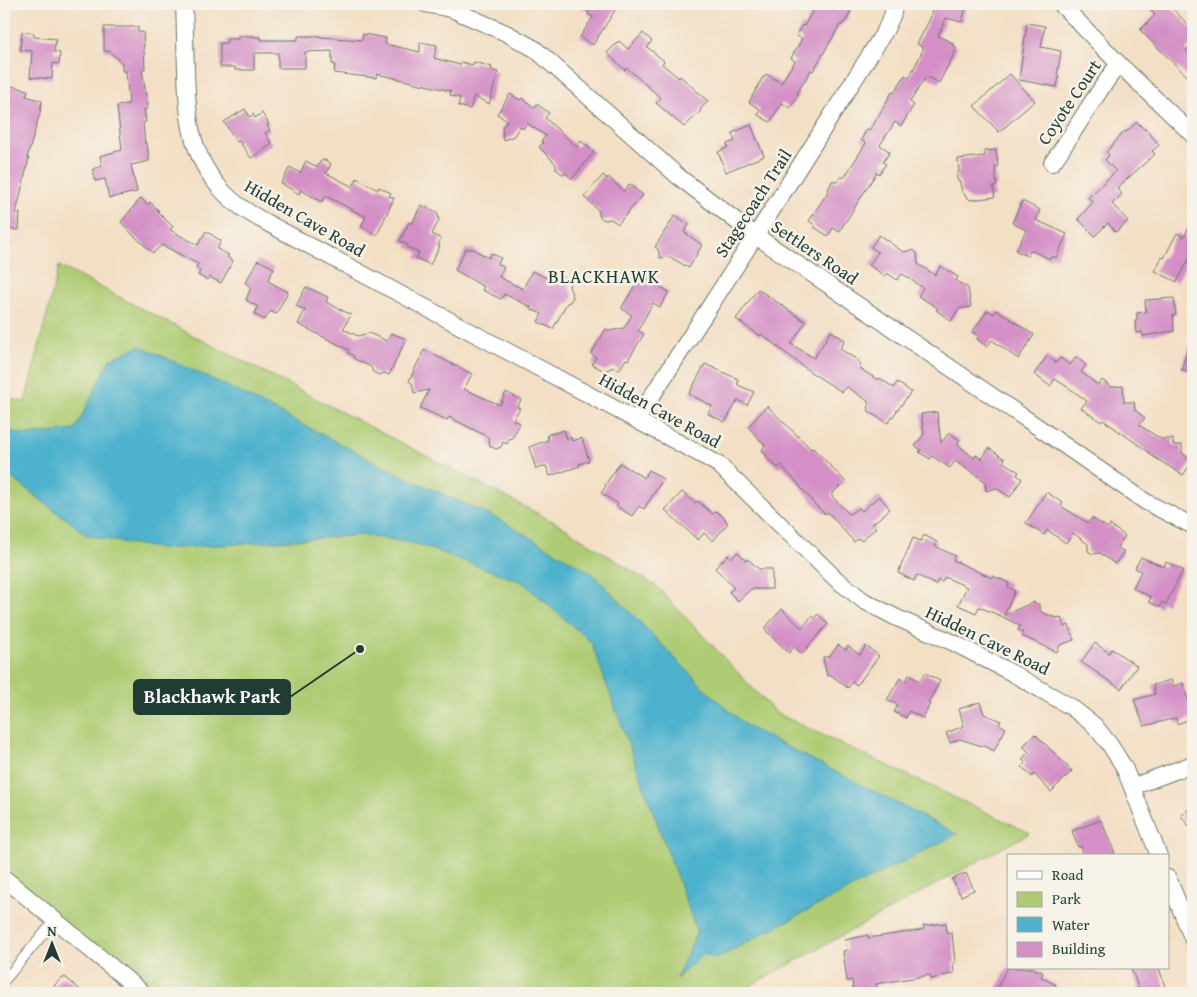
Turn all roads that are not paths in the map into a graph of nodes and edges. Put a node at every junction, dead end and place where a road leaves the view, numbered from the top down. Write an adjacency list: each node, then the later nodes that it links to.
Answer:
1 (184, 4): 9 (street, Hidden Cave Road)
2 (425, 4): 8 (street, Settlers Road)
3 (895, 4): 8 (street, Stagecoach Trail)
4 (1061, 4): 5 (street)
5 (1119, 64): 6 (street); 7 (street, Coyote Court)
6 (1193, 135)
7 (1052, 162)
8 (756, 236): 9 (street, Stagecoach Trail); 10 (street, Settlers Road)
9 (637, 420): 12 (street, Hidden Cave Road)
10 (1193, 526)
11 (1193, 764): 12 (street)
12 (1132, 787): 13 (street, Hidden Cave Road)
13 (1159, 854)
14 (4, 878): 16 (street)
15 (1170, 883): 17 (street)
16 (55, 920): 18 (lane); 19 (street)
17 (1193, 940)
18 (4, 980)
19 (143, 993)

